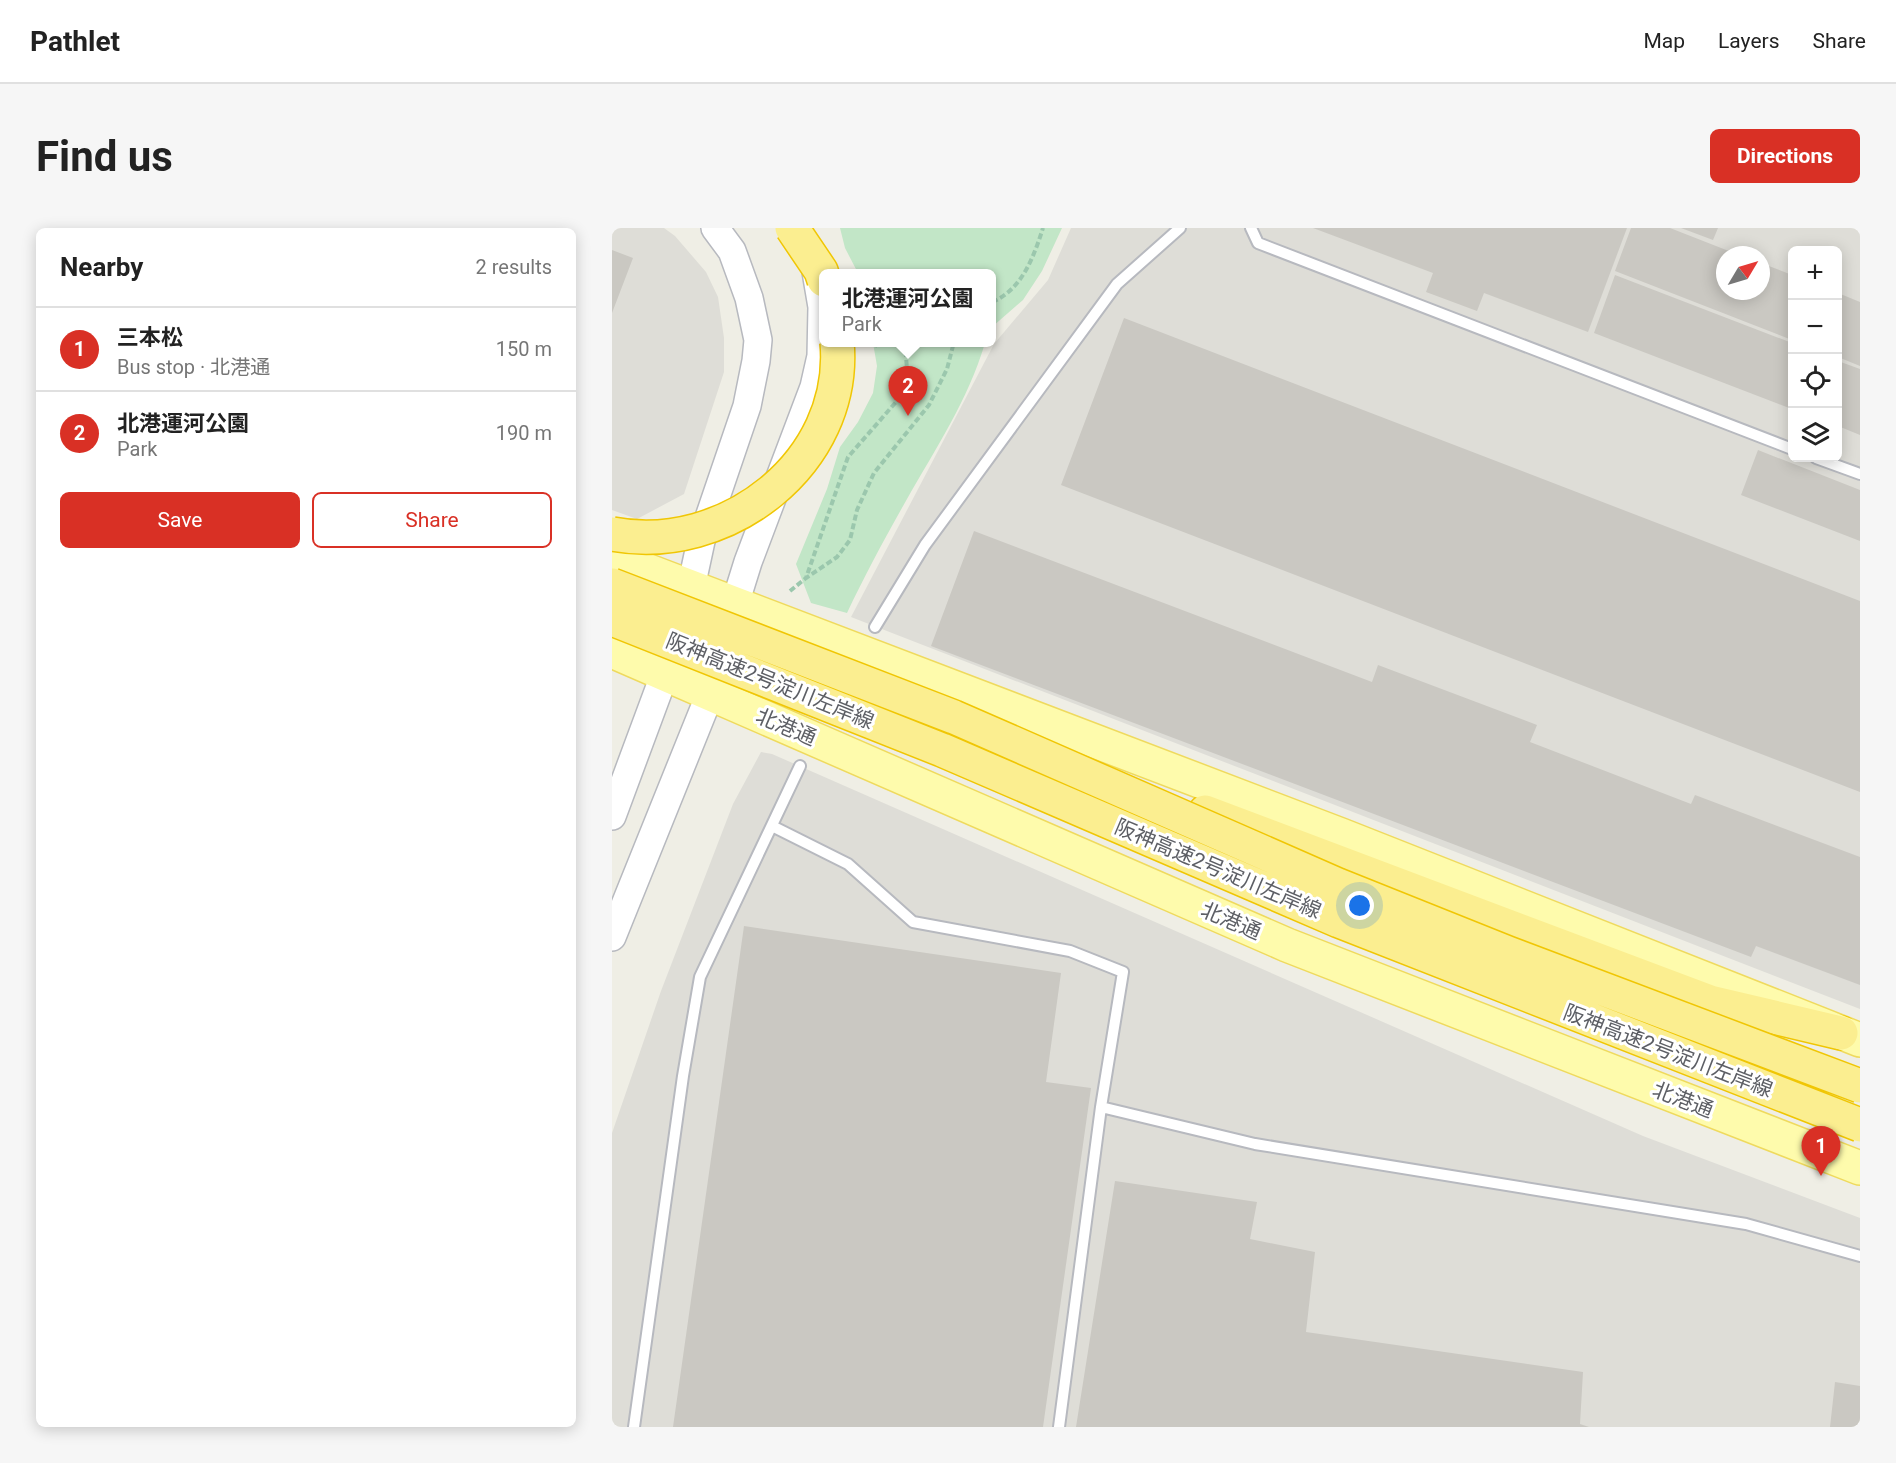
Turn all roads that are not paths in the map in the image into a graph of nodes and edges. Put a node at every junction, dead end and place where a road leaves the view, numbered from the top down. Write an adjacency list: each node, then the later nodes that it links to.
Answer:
1 (715, 228): 16 (street)
2 (792, 228): 6 (highway, bridge)
3 (803, 228): 7 (street)
4 (1180, 228): 19 (lane)
5 (1251, 228): 10 (lane)
6 (820, 269)
7 (819, 290)
8 (821, 347): 17 (street)
9 (837, 347): 13 (highway, bridge)
10 (1788, 447)
11 (1827, 462): 12 (lane)
12 (1860, 474)
13 (612, 534)
14 (612, 557): 16 (main road)
15 (612, 585): 23 (highway, 阪神高速2号淀川左岸線, bridge)
16 (693, 587): 17 (main road); 21 (street)
17 (735, 604): 22 (street); 28 (main road)
18 (612, 620): 31 (highway, 阪神高速2号淀川左岸線, bridge)
19 (875, 627)
20 (612, 651): 21 (main road, 北港通)
21 (665, 675): 22 (main road, 北港通); 25 (street)
22 (710, 694): 27 (street); 32 (main road, 北港通)
23 (954, 717): 28 (highway, bridge); 29 (highway, 阪神高速2号淀川左岸線, bridge)
24 (800, 766): 26 (lane)
25 (612, 816)
26 (772, 826): 30 (lane); 34 (lane)
27 (612, 937)
28 (1850, 1037)
29 (1860, 1086)
30 (1101, 1107): 33 (lane); 35 (lane)
31 (1860, 1125)
32 (1860, 1168)
33 (1860, 1256)
34 (634, 1427)
35 (1059, 1427)

